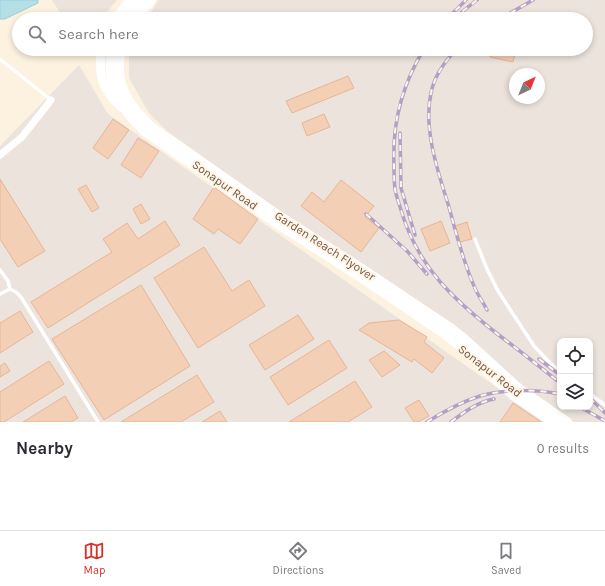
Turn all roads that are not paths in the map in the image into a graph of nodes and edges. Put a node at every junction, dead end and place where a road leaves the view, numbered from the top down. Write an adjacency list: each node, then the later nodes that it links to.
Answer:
1 (130, 0): 4 (street)
2 (141, 0): 5 (main road)
3 (151, 0): 6 (main road)
4 (121, 12)
5 (132, 12)
6 (142, 12)
7 (101, 56): 22 (street, Sonapur Road)
8 (112, 56): 21 (main road, Garden Reach Flyover)
9 (120, 56): 23 (main road, Garden Reach Flyover)
10 (0, 59): 11 (lane)
11 (51, 100): 12 (street)
12 (0, 155)
13 (475, 239): 17 (lane)
14 (0, 270): 15 (lane)
15 (10, 290): 16 (lane); 20 (lane)
16 (0, 294)
17 (557, 369)
18 (593, 396): 19 (lane)
19 (605, 405)
20 (98, 422)
21 (553, 422)
22 (560, 422)
23 (567, 422)

